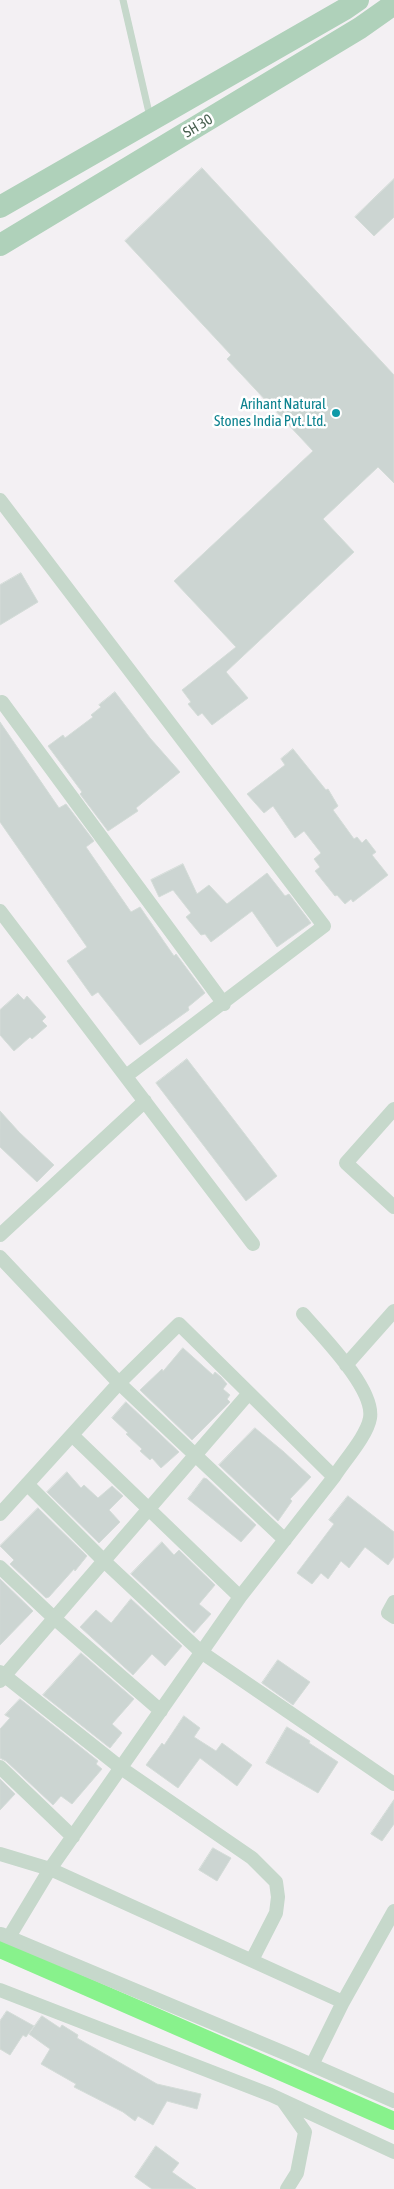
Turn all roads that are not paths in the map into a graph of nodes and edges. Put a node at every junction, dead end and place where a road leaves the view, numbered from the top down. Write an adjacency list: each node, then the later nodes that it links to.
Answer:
1 (123, 0): 4 (lane)
2 (358, 0): 4 (main road, SH 30)
3 (394, 4): 6 (main road, SH 30)
4 (151, 120): 5 (main road, SH 30)
5 (0, 207)
6 (0, 245)
7 (0, 500): 10 (street)
8 (0, 704): 10 (street)
9 (0, 911): 11 (street)
10 (224, 1004): 11 (street)
11 (126, 1076): 12 (street)
12 (144, 1101): 15 (street); 16 (street)
13 (394, 1109): 14 (street)
14 (394, 1207)
15 (0, 1235)
16 (253, 1244)
17 (0, 1257): 21 (street)
18 (394, 1311): 20 (street)
19 (304, 1314): 20 (street)
20 (346, 1365): 25 (street)
21 (120, 1383): 22 (street); 23 (street); 24 (street)
22 (249, 1393): 24 (street); 25 (street)
23 (72, 1435): 26 (street); 27 (street)
24 (196, 1455): 27 (street); 29 (street)
25 (334, 1477): 29 (street)
26 (27, 1484): 28 (street); 30 (street)
27 (149, 1509): 30 (street); 32 (street)
28 (0, 1514)
29 (285, 1540): 32 (street)
30 (104, 1561): 35 (street); 36 (street)
31 (0, 1567): 35 (street)
32 (240, 1597): 36 (street)
33 (394, 1602): 34 (street)
34 (394, 1617)
35 (54, 1618): 37 (street); 38 (street)
36 (202, 1652): 38 (street); 41 (street)
37 (1, 1676): 40 (street)
38 (161, 1710): 40 (street)
39 (0, 1767): 42 (street)
40 (121, 1768): 42 (street); 47 (street)
41 (394, 1784)
42 (73, 1837): 44 (street)
43 (0, 1854): 44 (street)
44 (50, 1870): 46 (street); 47 (street)
45 (394, 1911): 49 (street)
46 (4, 1936): 50 (street)
47 (252, 1960): 49 (street)
48 (0, 1990): 51 (street)
49 (342, 2002): 50 (street)
50 (312, 2065): 52 (street)
51 (283, 2100): 53 (street); 54 (street)
52 (394, 2101)
53 (394, 2152)
54 (287, 2189)

